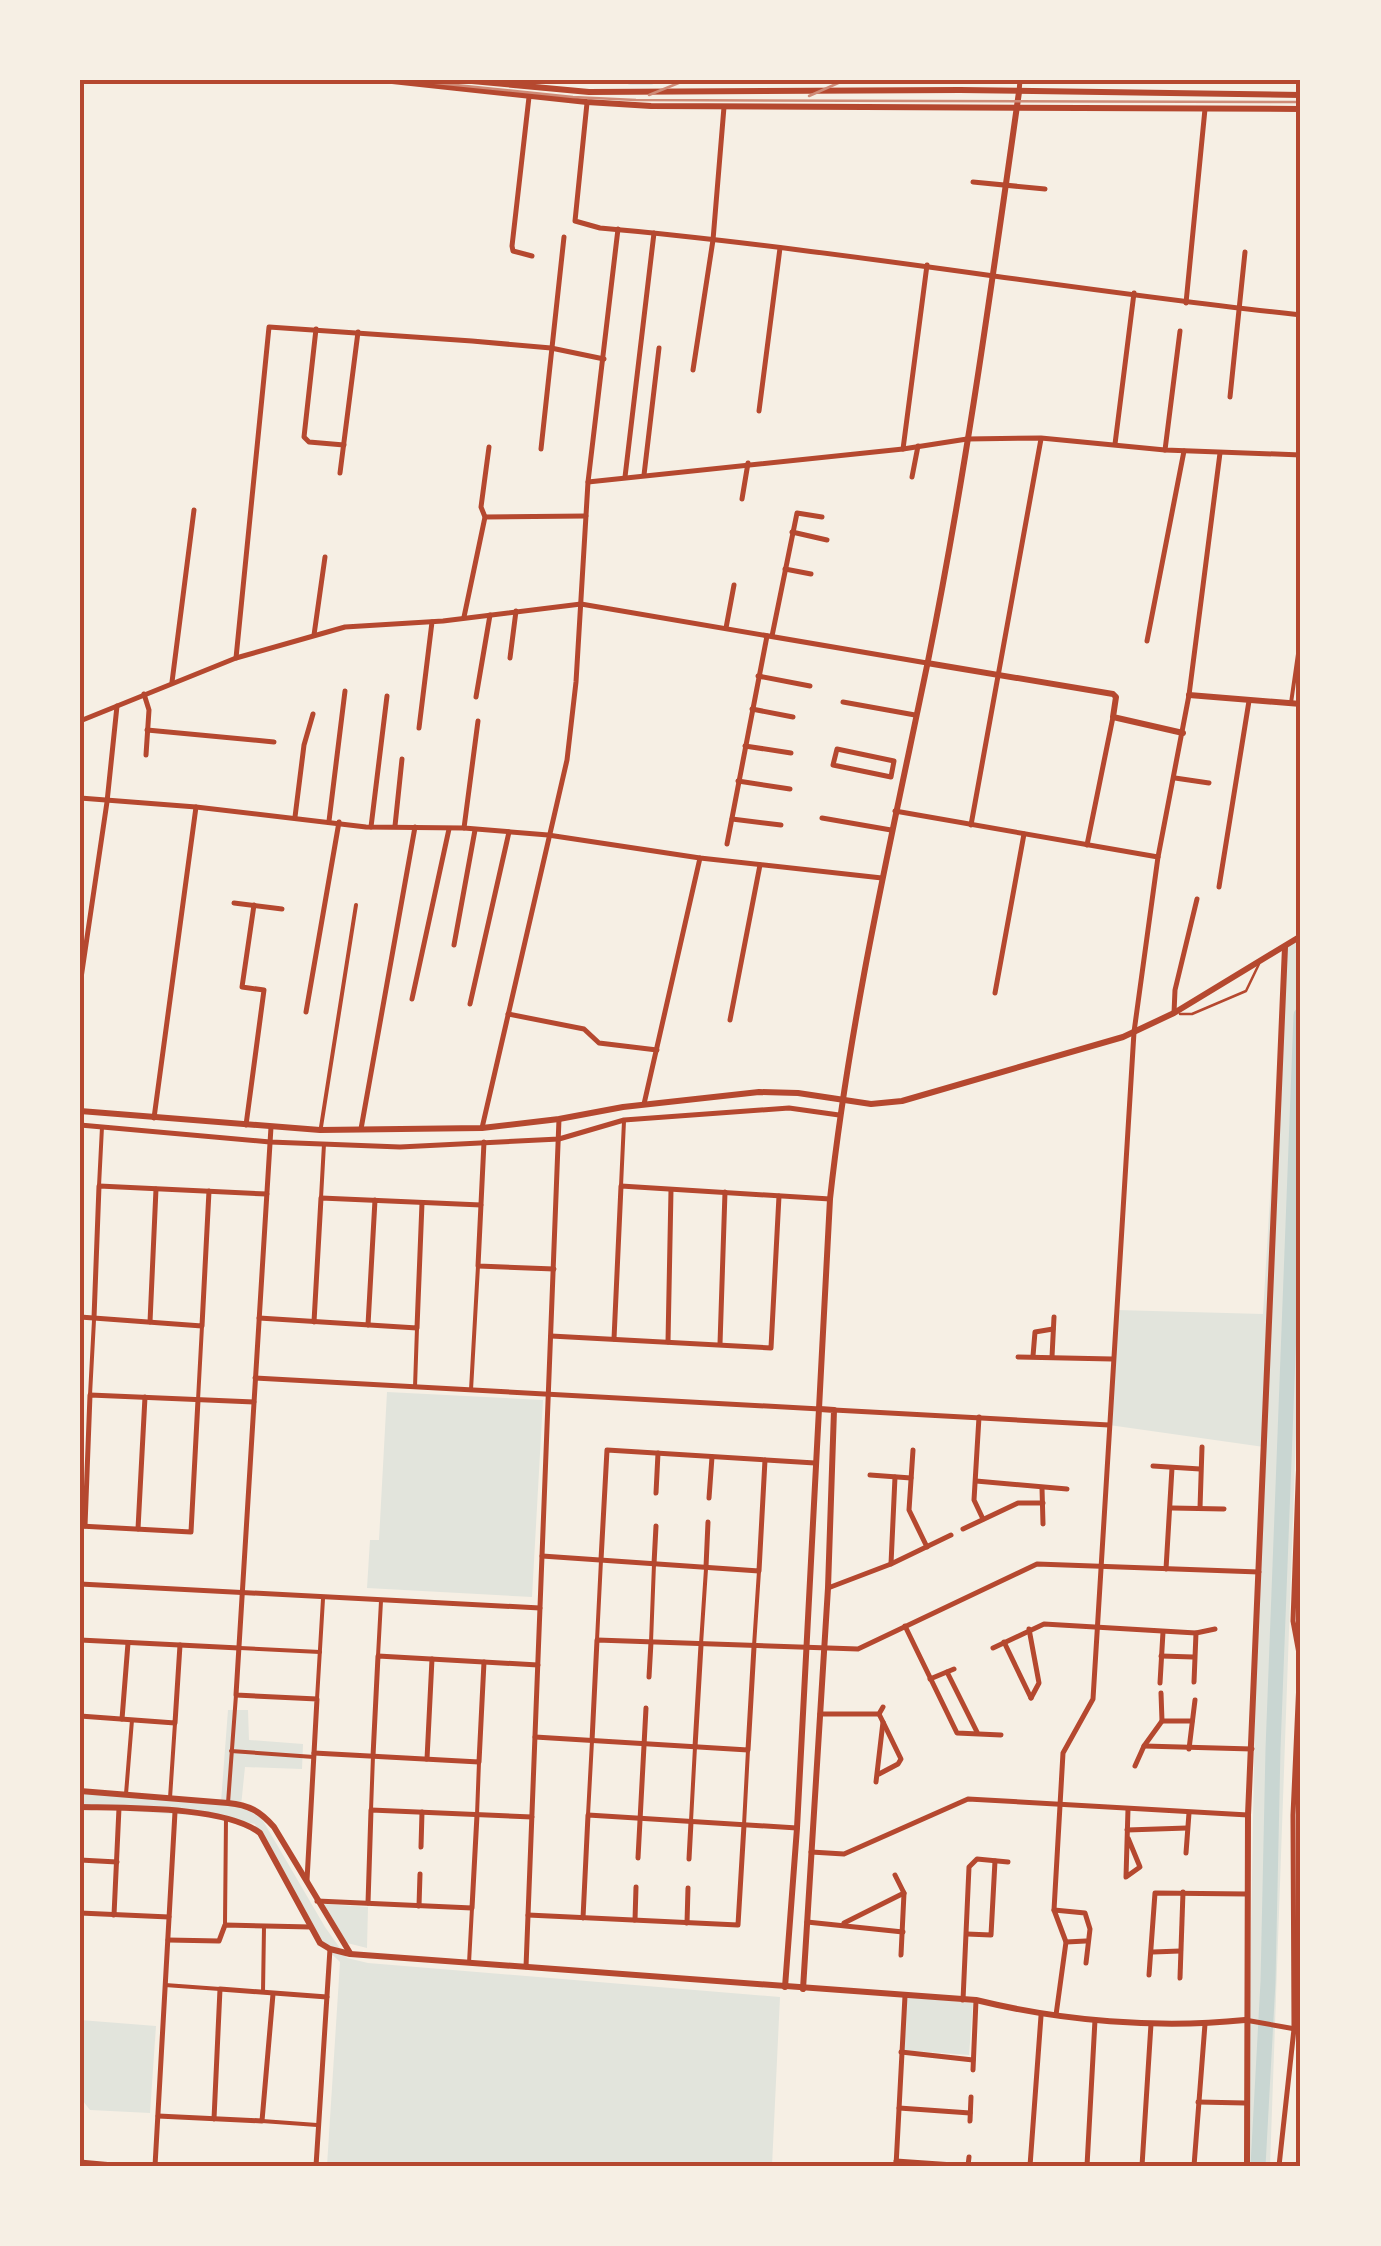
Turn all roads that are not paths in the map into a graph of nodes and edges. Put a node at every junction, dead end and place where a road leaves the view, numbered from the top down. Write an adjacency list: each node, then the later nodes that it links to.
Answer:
1 (384, 80): 9 (street)
2 (461, 80): 5 (street)
3 (962, 80): 5 (street)
4 (1020, 80): 6 (street)
5 (960, 90): 6 (street)
6 (1018, 92): 7 (street); 12 (street)
7 (1168, 94): 8 (street); 13 (street)
8 (1301, 95)
9 (530, 96): 10 (street); 25 (street)
10 (587, 102): 11 (street); 19 (street)
11 (724, 106): 12 (street); 22 (street)
12 (1016, 108): 13 (street); 17 (street)
13 (1168, 108): 14 (street)
14 (1205, 108): 15 (street); 29 (street)
15 (1301, 109)
16 (973, 182): 17 (street)
17 (1005, 185): 18 (street); 27 (street)
18 (1044, 189)
19 (618, 229): 20 (street); 37 (street)
20 (654, 233): 22 (street); 57 (street)
21 (564, 238): 35 (street)
22 (713, 240): 23 (street); 38 (street)
23 (780, 248): 26 (street); 40 (street)
24 (1245, 252): 30 (street)
25 (532, 256)
26 (927, 265): 27 (street); 48 (street)
27 (994, 275): 28 (street); 42 (street)
28 (1134, 293): 29 (street); 44 (street)
29 (1186, 303): 30 (street)
30 (1240, 309): 31 (street); 39 (street)
31 (1301, 316)
32 (316, 329): 34 (street); 43 (street); 80 (street)
33 (1180, 331): 49 (street)
34 (358, 332): 35 (street); 43 (street)
35 (551, 348): 37 (street); 47 (street)
36 (659, 348): 55 (street)
37 (604, 359): 58 (street)
38 (693, 370)
39 (1230, 397)
40 (759, 411)
41 (1042, 438): 42 (street); 44 (street); 83 (street)
42 (967, 439): 45 (street); 82 (street)
43 (344, 445): 54 (street)
44 (1115, 445): 49 (street)
45 (918, 446): 48 (street); 56 (street)
46 (490, 447): 62 (street)
47 (541, 449)
48 (903, 449): 53 (street)
49 (1165, 450): 50 (street)
50 (1184, 451): 51 (street); 79 (street)
51 (1220, 453): 52 (street); 89 (street)
52 (1301, 455)
53 (748, 463): 55 (street); 59 (street)
54 (340, 473)
55 (644, 475): 57 (street)
56 (912, 477)
57 (625, 478): 58 (street)
58 (588, 482): 61 (street)
59 (742, 500)
60 (194, 510): 85 (street)
61 (586, 516): 62 (street); 70 (street)
62 (485, 517): 73 (street)
63 (822, 517): 64 (street)
64 (792, 532): 65 (street); 67 (street)
65 (827, 540)
66 (326, 557): 77 (street)
67 (785, 569): 68 (street); 78 (street)
68 (812, 574)
69 (734, 585): 75 (street)
70 (581, 604): 71 (street); 75 (street); 138 (street)
71 (516, 611): 72 (street); 81 (street)
72 (490, 615): 73 (street); 91 (street)
73 (464, 617): 74 (street)
74 (432, 622): 77 (street); 104 (street)
75 (726, 628): 78 (street)
76 (1301, 631): 94 (street)
77 (314, 635): 80 (street)
78 (770, 636): 82 (street); 84 (street)
79 (1147, 641)
80 (236, 658): 85 (street)
81 (510, 658)
82 (927, 663): 83 (street); 99 (street)
83 (1000, 673): 101 (street); 128 (street)
84 (758, 676): 86 (street); 97 (street)
85 (172, 682): 88 (street)
86 (810, 686)
87 (345, 691): 125 (street)
88 (144, 694): 96 (street); 105 (street)
89 (1189, 694): 92 (street); 106 (street)
90 (387, 696): 129 (street)
91 (476, 697)
92 (1249, 701): 94 (street); 145 (street)
93 (843, 702): 99 (street)
94 (1290, 703): 95 (street)
95 (1301, 704)
96 (117, 706): 102 (street); 119 (street)
97 (752, 709): 100 (street); 108 (street)
98 (312, 714): 122 (street)
99 (915, 714): 113 (street)
100 (793, 717)
101 (1113, 718): 106 (street); 140 (street)
102 (80, 721)
103 (478, 721): 132 (street)
104 (419, 728)
105 (148, 730): 107 (street); 110 (street)
106 (1183, 732): 114 (street)
107 (274, 742)
108 (746, 746): 109 (street); 115 (street)
109 (791, 753)
110 (146, 755)
111 (402, 759): 130 (street)
112 (893, 772): 112 (street); 113 (street)
113 (903, 774): 121 (street)
114 (1175, 778): 116 (street); 142 (street)
115 (738, 782): 117 (street); 124 (street)
116 (1209, 783)
117 (790, 789)
118 (80, 798): 119 (street)
119 (107, 802): 120 (street); 155 (street)
120 (196, 807): 122 (street); 169 (street)
121 (895, 811): 128 (street); 135 (street)
122 (295, 817): 125 (street)
123 (822, 818): 135 (street)
124 (732, 819): 127 (street); 139 (street)
125 (329, 821): 126 (street)
126 (339, 822): 129 (street); 159 (street)
127 (781, 824)
128 (971, 825): 137 (street)
129 (371, 826): 130 (street)
130 (394, 826): 131 (street)
131 (415, 826): 133 (street); 177 (street)
132 (464, 828): 133 (street); 134 (street)
133 (450, 829): 157 (street)
134 (476, 829): 136 (street); 152 (street)
135 (892, 830): 144 (street)
136 (510, 832): 138 (street); 158 (street)
137 (1024, 834): 140 (street); 156 (street)
138 (548, 835): 141 (street); 161 (street)
139 (727, 844)
140 (1087, 845): 142 (street)
141 (700, 858): 143 (street); 164 (street)
142 (1158, 858): 163 (street)
143 (760, 864): 144 (street); 162 (street)
144 (882, 878): 165 (street)
145 (1218, 887)
146 (1197, 900): 160 (street)
147 (234, 902): 148 (street)
148 (254, 905): 150 (street); 173 (street)
149 (356, 905): 178 (street)
150 (282, 910)
151 (1301, 936): 153 (street)
152 (454, 946)
153 (1285, 947): 154 (street); 268 (street)
154 (1259, 964): 160 (street); 160 (lane)
155 (80, 986)
156 (995, 993)
157 (412, 999)
158 (470, 1004)
159 (306, 1012)
160 (1174, 1013): 163 (street)
161 (508, 1014): 164 (street); 176 (street)
162 (730, 1020)
163 (1134, 1032): 165 (street); 215 (street)
164 (656, 1050): 166 (street)
165 (841, 1100): 166 (street); 168 (street)
166 (644, 1106): 170 (street)
167 (80, 1112): 169 (street)
168 (840, 1115): 171 (street); 192 (street)
169 (154, 1118): 173 (street)
170 (560, 1119): 176 (street); 179 (street)
171 (624, 1120): 179 (street); 184 (street)
172 (80, 1125): 174 (street)
173 (246, 1125): 175 (street)
174 (102, 1126): 180 (street); 183 (street)
175 (270, 1127): 178 (street); 180 (street)
176 (482, 1128): 177 (street)
177 (361, 1129): 178 (street)
178 (320, 1130)
179 (559, 1139): 181 (street); 197 (street)
180 (270, 1142): 182 (street); 189 (street)
181 (484, 1142): 182 (street); 195 (street)
182 (324, 1144): 191 (street)
183 (99, 1186): 185 (street); 200 (street)
184 (621, 1186): 186 (street); 209 (street)
185 (156, 1189): 187 (street); 202 (street)
186 (670, 1189): 188 (street); 210 (street)
187 (210, 1191): 189 (street); 205 (street)
188 (725, 1192): 190 (street); 211 (street)
189 (266, 1194): 201 (street)
190 (780, 1196): 192 (street); 211 (street)
191 (321, 1198): 193 (street); 203 (street)
192 (830, 1199): 225 (street)
193 (375, 1200): 194 (street); 204 (street)
194 (422, 1203): 195 (street); 206 (street)
195 (481, 1205): 196 (street)
196 (478, 1266): 197 (street); 218 (street)
197 (554, 1270): 208 (street)
198 (80, 1317): 200 (street)
199 (1054, 1317): 207 (street)
200 (94, 1318): 202 (street); 220 (street)
201 (258, 1318): 203 (street); 216 (street)
202 (150, 1322): 205 (street)
203 (314, 1322): 204 (street)
204 (368, 1325): 206 (street)
205 (202, 1326): 222 (street)
206 (417, 1328): 217 (street)
207 (1054, 1330): 213 (street); 214 (street)
208 (551, 1336): 209 (street); 219 (street)
209 (614, 1339): 210 (street)
210 (668, 1342): 211 (street)
211 (720, 1345)
212 (1018, 1356): 213 (street)
213 (1033, 1356): 214 (street)
214 (1052, 1357): 215 (street)
215 (1112, 1360): 228 (street)
216 (255, 1378): 217 (street); 223 (street)
217 (414, 1386): 218 (street)
218 (471, 1390): 219 (street)
219 (549, 1394): 225 (street); 259 (street)
220 (90, 1395): 221 (street); 253 (street)
221 (146, 1398): 222 (street); 255 (street)
222 (198, 1400): 223 (street); 255 (street)
223 (254, 1402): 271 (street)
224 (1301, 1402): 266 (street)
225 (820, 1409): 226 (street); 234 (street)
226 (834, 1410): 227 (street); 270 (street)
227 (979, 1416): 228 (street); 241 (street)
228 (1110, 1424): 263 (street)
229 (1202, 1446): 237 (street)
230 (913, 1450): 240 (street)
231 (658, 1454): 232 (street); 244 (street); 260 (street)
232 (712, 1457): 233 (street); 245 (street)
233 (765, 1460): 234 (street); 267 (street)
234 (815, 1463): 290 (street)
235 (1153, 1466): 236 (street)
236 (1172, 1468): 237 (street); 247 (street)
237 (1201, 1469): 248 (street)
238 (870, 1474): 239 (street)
239 (895, 1477): 240 (street); 262 (street)
240 (911, 1478): 258 (street)
241 (976, 1481): 242 (street); 250 (street)
242 (1042, 1487): 243 (street); 246 (street)
243 (1067, 1489)
244 (656, 1493)
245 (710, 1498)
246 (1044, 1503): 250 (street); 252 (street)
247 (1170, 1508): 248 (street); 265 (street)
248 (1200, 1508): 249 (street)
249 (1224, 1509)
250 (983, 1519): 256 (street)
251 (708, 1522): 264 (street)
252 (1042, 1524)
253 (82, 1526): 255 (street)
254 (656, 1526): 261 (street)
255 (138, 1529)
256 (963, 1529)
257 (951, 1535): 258 (street)
258 (928, 1547): 262 (street)
259 (542, 1556): 260 (street); 274 (street)
260 (601, 1560): 261 (street); 282 (street)
261 (654, 1564): 264 (street); 283 (street)
262 (891, 1564): 270 (street)
263 (1102, 1566): 265 (street); 275 (street); 277 (street)
264 (706, 1567): 267 (street); 286 (street)
265 (1166, 1569): 268 (street)
266 (1298, 1570): 307 (street)
267 (759, 1571): 288 (street)
268 (1259, 1572): 326 (street)
269 (80, 1584): 271 (street)
270 (828, 1588): 291 (street)
271 (242, 1592): 272 (street); 289 (street)
272 (323, 1597): 273 (street); 293 (street)
273 (381, 1600): 274 (street); 294 (street)
274 (540, 1608): 299 (street)
275 (904, 1626): 291 (street); 301 (street)
276 (1029, 1628): 277 (street); 284 (street); 284 (street)
277 (1097, 1629): 279 (street); 341 (street)
278 (1215, 1629): 280 (street)
279 (1163, 1632): 280 (street); 295 (street)
280 (1196, 1633): 296 (street)
281 (80, 1640): 285 (street)
282 (597, 1640): 283 (street); 321 (street)
283 (650, 1642): 286 (street); 300 (street)
284 (1004, 1642): 292 (street)
285 (128, 1643): 287 (street); 312 (street)
286 (701, 1644): 288 (street); 324 (street)
287 (180, 1646): 289 (street); 317 (street)
288 (754, 1646): 290 (street); 327 (street)
289 (239, 1648): 293 (street); 305 (street)
290 (806, 1648): 291 (street); 356 (street)
291 (824, 1648): 310 (street)
292 (993, 1648)
293 (320, 1652): 306 (street)
294 (378, 1656): 297 (street); 330 (street)
295 (1162, 1656): 296 (street); 303 (street)
296 (1195, 1657): 302 (street)
297 (432, 1659): 298 (street); 331 (street)
298 (484, 1662): 299 (street); 332 (street)
299 (538, 1665): 320 (street)
300 (649, 1677)
301 (930, 1679): 318 (street); 318 (street)
302 (1194, 1682)
303 (1160, 1684)
304 (1161, 1694): 314 (street)
305 (236, 1695): 306 (street); 328 (street)
306 (317, 1699): 329 (street)
307 (1300, 1699): 369 (street)
308 (1194, 1700): 316 (street)
309 (646, 1708): 322 (street)
310 (820, 1714): 315 (street); 360 (street)
311 (80, 1716): 312 (street)
312 (122, 1719): 313 (street)
313 (132, 1720): 317 (street); 337 (street)
314 (1162, 1721): 316 (street); 323 (street)
315 (883, 1722): 334 (street); 334 (street)
316 (1192, 1722): 325 (street)
317 (175, 1723): 338 (street)
318 (976, 1732): 319 (street)
319 (1002, 1735)
320 (535, 1737): 321 (street); 351 (street)
321 (592, 1740): 322 (street); 349 (street)
322 (644, 1744): 324 (street); 353 (street)
323 (1144, 1746): 325 (street); 333 (street)
324 (696, 1747): 327 (street); 354 (street)
325 (1189, 1749): 326 (street)
326 (1252, 1749): 350 (street)
327 (748, 1750): 355 (street)
328 (231, 1751): 329 (street); 339 (street)
329 (314, 1755): 330 (street); 371 (street)
330 (372, 1756): 331 (street); 344 (street)
331 (427, 1759): 332 (street)
332 (480, 1762): 348 (street)
333 (1135, 1766)
334 (878, 1774): 335 (street)
335 (876, 1782)
336 (80, 1791): 337 (street)
337 (126, 1794): 338 (street)
338 (170, 1798): 339 (street)
339 (228, 1802): 371 (street)
340 (80, 1806): 342 (street)
341 (1060, 1806): 343 (street); 360 (street); 381 (street)
342 (119, 1808): 345 (street); 366 (street)
343 (1128, 1809): 347 (street); 358 (street)
344 (371, 1810): 346 (street); 378 (street)
345 (175, 1812): 352 (street); 385 (street)
346 (422, 1812): 348 (street); 359 (street)
347 (1188, 1813): 350 (street); 357 (street)
348 (477, 1815): 351 (street); 380 (street)
349 (588, 1815): 353 (street); 386 (street)
350 (1248, 1815): 376 (street)
351 (532, 1817): 384 (street)
352 (226, 1818): 391 (street); 393 (street)
353 (640, 1818): 354 (street); 362 (street)
354 (691, 1821): 355 (street); 363 (street)
355 (744, 1824): 356 (street); 389 (street)
356 (797, 1828): 410 (street)
357 (1187, 1828): 358 (street); 361 (street)
358 (1127, 1834): 358 (street)
359 (421, 1847)
360 (811, 1852): 388 (street)
361 (1186, 1853)
362 (638, 1858)
363 (689, 1859)
364 (80, 1860): 366 (street)
365 (995, 1861): 367 (street); 395 (street); 395 (street)
366 (116, 1862): 383 (street)
367 (1008, 1862)
368 (420, 1874): 379 (street)
369 (1297, 1874): 425 (street)
370 (894, 1876): 375 (street)
371 (307, 1883): 377 (street)
372 (636, 1888): 387 (street)
373 (688, 1888): 389 (street)
374 (1182, 1892): 376 (street); 400 (street); 401 (street)
375 (904, 1893): 390 (street); 394 (street)
376 (1247, 1894): 422 (street)
377 (317, 1901): 378 (street); 402 (street)
378 (368, 1903): 379 (street)
379 (419, 1906): 380 (street)
380 (472, 1908): 404 (street)
381 (1054, 1910): 397 (street); 398 (street)
382 (80, 1913): 383 (street)
383 (114, 1914): 385 (street)
384 (528, 1915): 386 (street); 406 (street)
385 (169, 1918): 396 (street)
386 (583, 1918): 387 (street)
387 (635, 1920): 389 (street)
388 (807, 1922): 390 (street); 412 (street)
389 (688, 1923)
390 (842, 1924): 394 (street)
391 (224, 1925): 392 (street); 396 (street)
392 (264, 1927): 393 (street); 413 (street)
393 (311, 1927): 399 (street)
394 (903, 1932): 403 (street)
395 (966, 1934): 417 (street)
396 (168, 1940): 409 (street)
397 (1066, 1942): 398 (street); 419 (street)
398 (1086, 1942): 405 (street)
399 (330, 1950): 402 (street); 416 (street)
400 (1180, 1951): 401 (street); 408 (street)
401 (1154, 1952): 407 (street)
402 (350, 1954): 404 (street)
403 (902, 1955)
404 (469, 1962): 406 (street)
405 (1086, 1963)
406 (526, 1967): 410 (street)
407 (1149, 1974)
408 (1180, 1978)
409 (165, 1985): 411 (street); 434 (street)
410 (785, 1987): 412 (street)
411 (220, 1989): 413 (street); 435 (street)
412 (803, 1989): 415 (street)
413 (263, 1992): 414 (street)
414 (273, 1993): 416 (street); 436 (street)
415 (905, 1996): 417 (street); 426 (street)
416 (327, 1997): 438 (street)
417 (963, 2000): 418 (street)
418 (976, 2000): 420 (street); 427 (street)
419 (1056, 2015): 420 (street); 421 (street)
420 (1041, 2016): 446 (street)
421 (1095, 2020): 423 (street); 447 (street)
422 (1245, 2020): 424 (street); 425 (street); 431 (street)
423 (1152, 2021): 424 (street); 448 (street)
424 (1205, 2024): 430 (street)
425 (1297, 2030): 451 (street)
426 (901, 2052): 427 (street); 432 (street)
427 (972, 2060): 428 (street)
428 (973, 2070)
429 (971, 2097): 433 (street)
430 (1197, 2102): 431 (street); 449 (street)
431 (1245, 2102): 450 (street)
432 (899, 2108): 433 (street); 441 (street)
433 (970, 2112): 437 (street)
434 (158, 2116): 435 (street); 443 (street)
435 (214, 2119): 436 (street)
436 (262, 2121): 438 (street)
437 (970, 2121)
438 (319, 2125): 444 (street)
439 (968, 2158): 445 (street)
440 (80, 2162): 442 (street)
441 (896, 2164): 445 (street)
442 (124, 2166)
443 (155, 2166)
444 (316, 2166)
445 (968, 2166)
446 (1030, 2166)
447 (1087, 2166)
448 (1142, 2166)
449 (1194, 2166)
450 (1247, 2166)
451 (1279, 2166)

